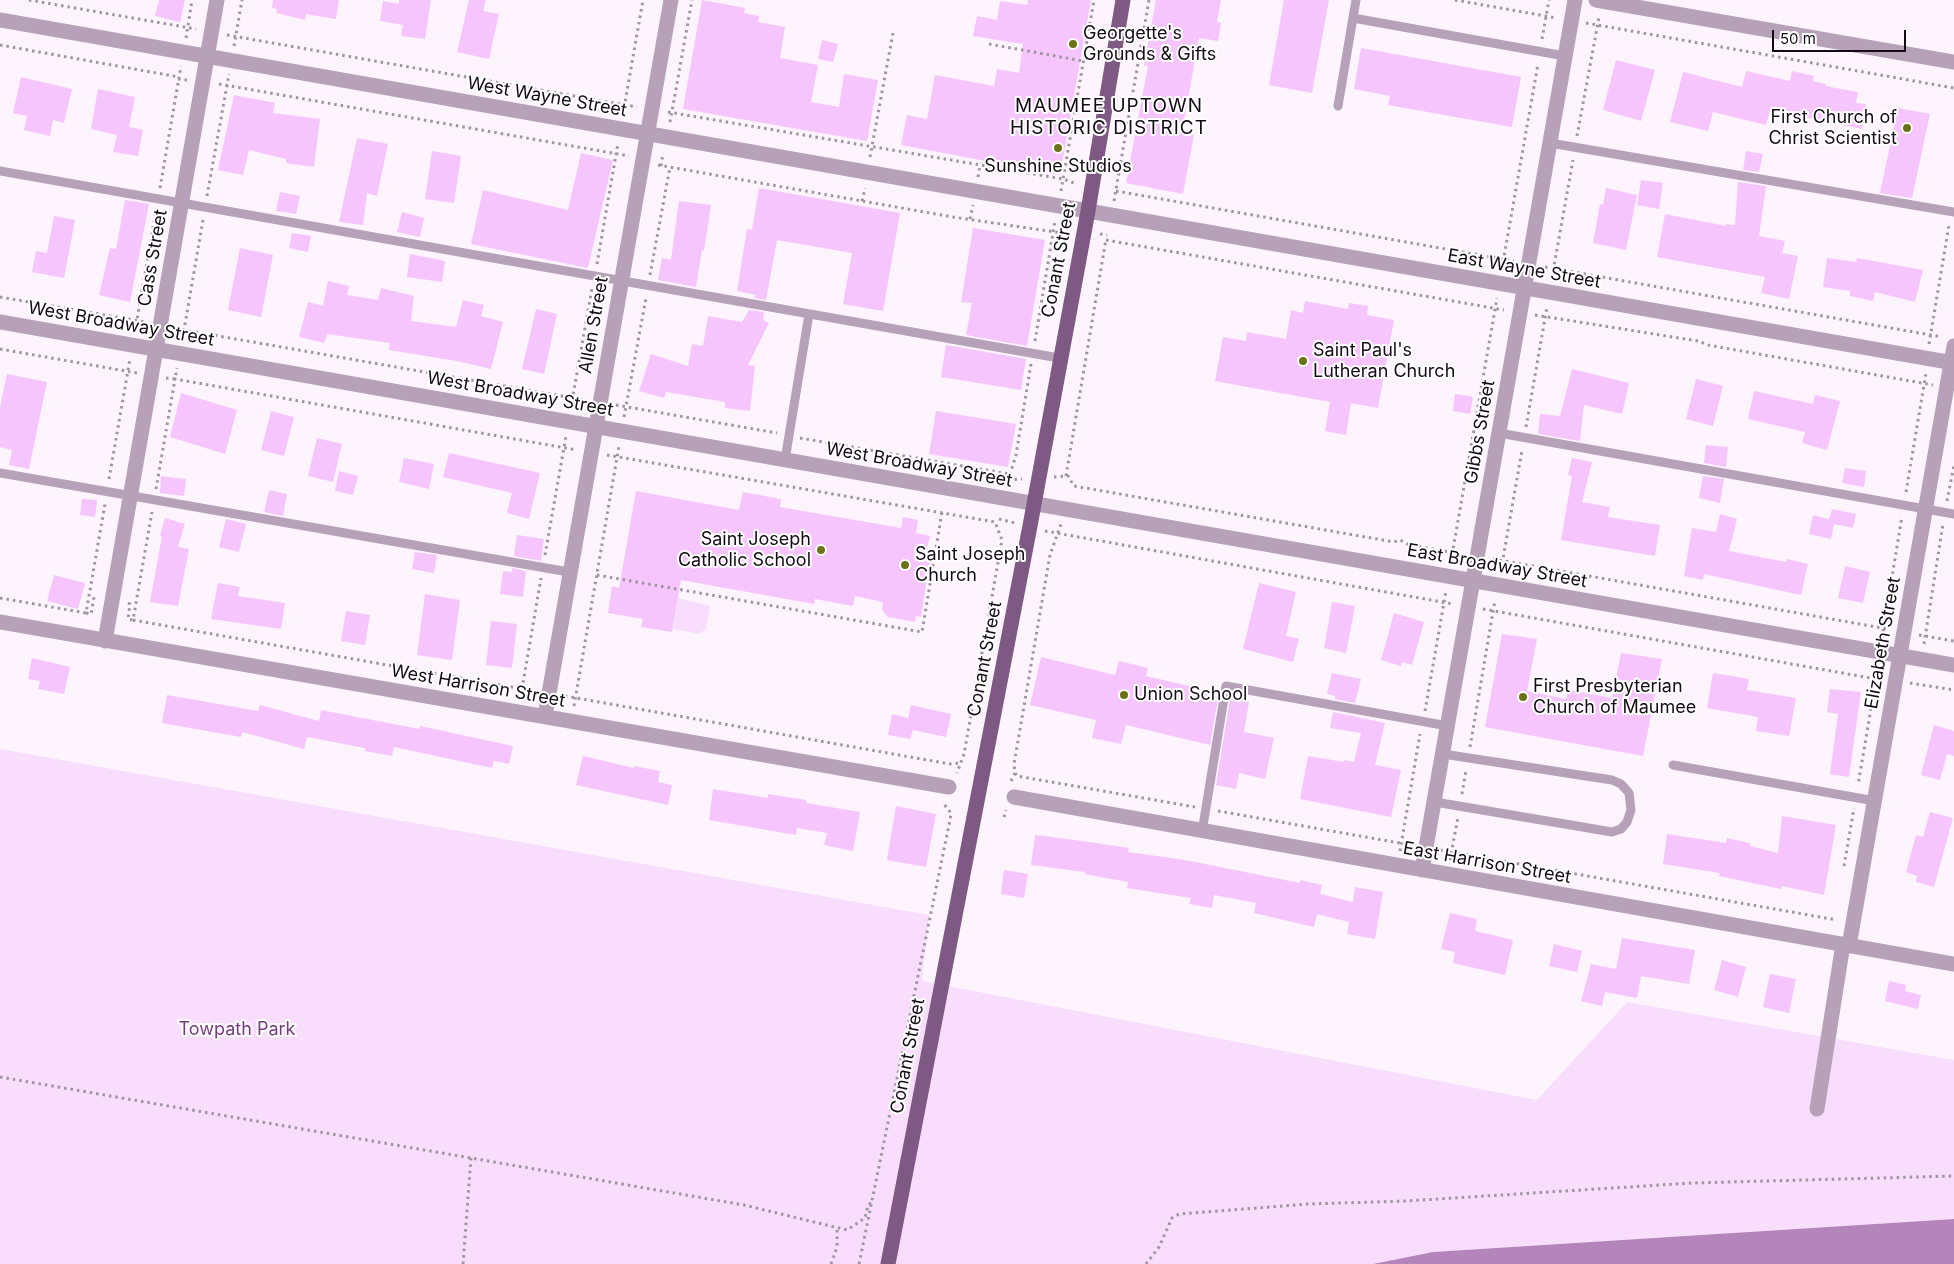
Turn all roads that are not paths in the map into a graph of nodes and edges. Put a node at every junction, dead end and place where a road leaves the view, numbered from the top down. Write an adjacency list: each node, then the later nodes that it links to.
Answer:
1 (217, 0): 10 (street, Cass Street)
2 (671, 0): 13 (street, Allen Street)
3 (1123, 0): 17 (main road, Conant Street)
4 (1356, 0): 7 (lane)
5 (1575, 0): 9 (street, Gibbs Street)
6 (1596, 0): 11 (street)
7 (1353, 18): 9 (lane); 12 (lane)
8 (0, 20): 10 (street, West Wayne Street)
9 (1565, 56): 14 (street, Gibbs Street)
10 (207, 57): 13 (street, West Wayne Street); 16 (street, Cass Street)
11 (1954, 62)
12 (1338, 106)
13 (646, 134): 17 (street, West Wayne Street); 19 (street, Allen Street)
14 (1550, 143): 18 (lane); 20 (street, Gibbs Street)
15 (0, 170): 16 (lane)
16 (182, 202): 19 (lane); 24 (street, Cass Street)
17 (1088, 211): 20 (street, East Wayne Street); 25 (main road, Conant Street)
18 (1953, 212)
19 (621, 280): 21 (lane); 27 (street, Allen Street)
20 (1524, 288): 26 (street, East Wayne Street); 28 (street, Gibbs Street)
21 (809, 314): 25 (lane); 29 (lane)
22 (0, 322): 24 (street, West Broadway Street)
23 (1954, 346): 26 (street, Elizabeth Street)
24 (156, 349): 27 (street, West Broadway Street); 31 (street, Cass Street)
25 (1059, 358): 32 (main road, Conant Street)
26 (1952, 363): 33 (street, Elizabeth Street)
27 (595, 426): 29 (street, West Broadway Street); 35 (street, Allen Street)
28 (1499, 434): 33 (lane); 36 (street, Gibbs Street)
29 (785, 460): 32 (street, West Broadway Street)
30 (0, 473): 31 (lane)
31 (130, 496): 35 (lane); 38 (street, Cass Street)
32 (1033, 504): 36 (street, East Broadway Street); 54 (main road, Conant Street)
33 (1925, 508): 34 (lane); 39 (street, Elizabeth Street)
34 (1949, 513)
35 (569, 572): 41 (street, Allen Street)
36 (1473, 580): 39 (street, East Broadway Street); 42 (street, Gibbs Street)
37 (0, 622): 38 (street, West Harrison Street)
38 (105, 641): 41 (street, West Harrison Street)
39 (1900, 655): 40 (street, East Broadway Street); 47 (street, Elizabeth Street)
40 (1954, 665)
41 (545, 716): 45 (street, West Harrison Street)
42 (1448, 726): 43 (street, Gibbs Street); 49 (lane)
43 (1443, 754): 48 (street, Gibbs Street); 48 (lane)
44 (1673, 765): 47 (lane)
45 (949, 787)
46 (1011, 794): 49 (street, East Harrison Street)
47 (1875, 801): 51 (street, Elizabeth Street)
48 (1434, 802): 50 (street, Gibbs Street)
49 (1202, 832): 50 (street, East Harrison Street)
50 (1422, 870): 51 (street, East Harrison Street)
51 (1841, 944): 52 (street, East Harrison Street); 53 (street, Elizabeth Street)
52 (1954, 964)
53 (1817, 1109)
54 (888, 1264)

